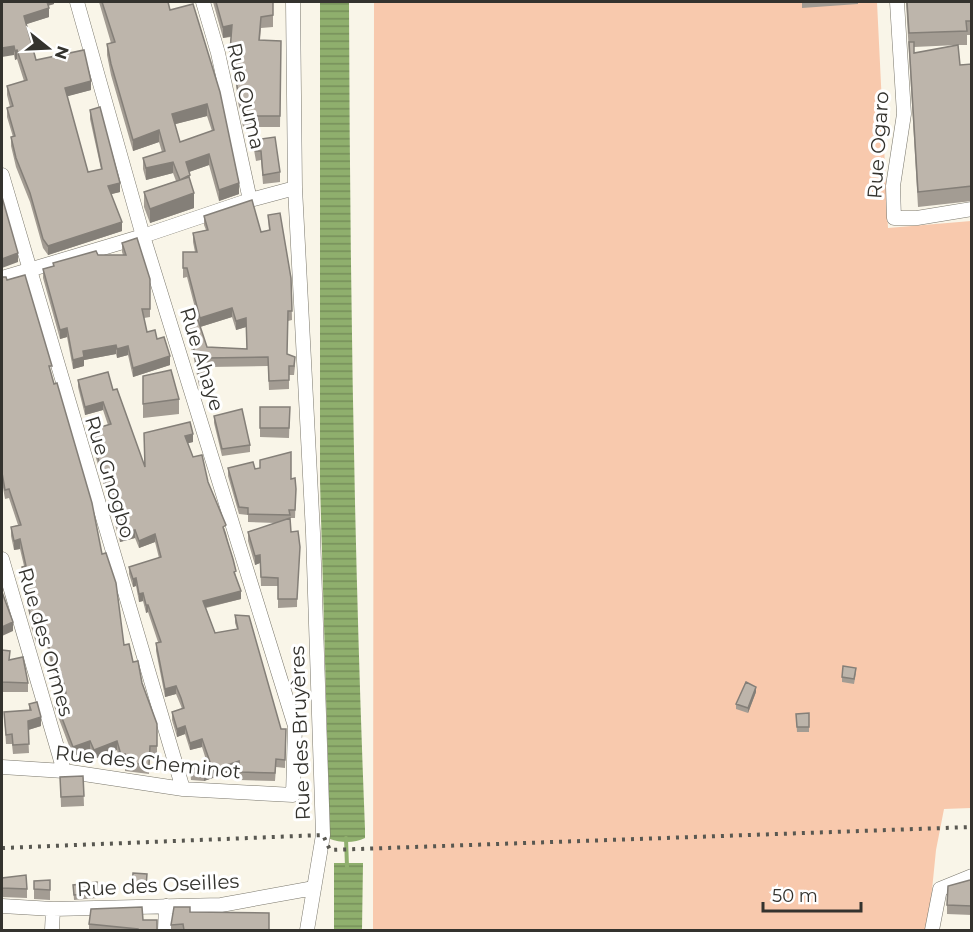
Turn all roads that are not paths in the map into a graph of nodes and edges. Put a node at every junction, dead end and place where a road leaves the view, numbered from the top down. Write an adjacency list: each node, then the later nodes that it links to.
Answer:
1 (77, 2): 9 (street, Rue Ahaye)
2 (203, 2): 7 (street, Rue Ouma)
3 (293, 2): 6 (street, Rue des Bruyères)
4 (897, 2): 8 (street, Rue Ogaro)
5 (2, 175): 10 (street, Rue Gnogbo)
6 (295, 188): 7 (street); 18 (street, Rue des Bruyères)
7 (250, 200): 9 (street)
8 (972, 208)
9 (143, 236): 10 (street); 13 (street, Rue Ahaye)
10 (29, 270): 11 (street); 16 (street, Rue Gnogbo)
11 (2, 278)
12 (2, 559): 15 (street, Rue des Ormes)
13 (295, 726): 16 (street, Rue des Cheminot)
14 (2, 767): 15 (street, Rue des Cheminot)
15 (64, 771): 16 (street, Rue des Cheminot)
16 (183, 789)
17 (972, 876): 25 (street)
18 (314, 888): 20 (street, Rue des Oseilles); 24 (street, Rue des Bruyères)
19 (2, 906): 21 (street, Rue des Oseilles)
20 (166, 906): 21 (street, Rue des Oseilles); 23 (street)
21 (53, 909): 22 (street)
22 (52, 930)
23 (165, 930)
24 (307, 930)
25 (932, 930)

